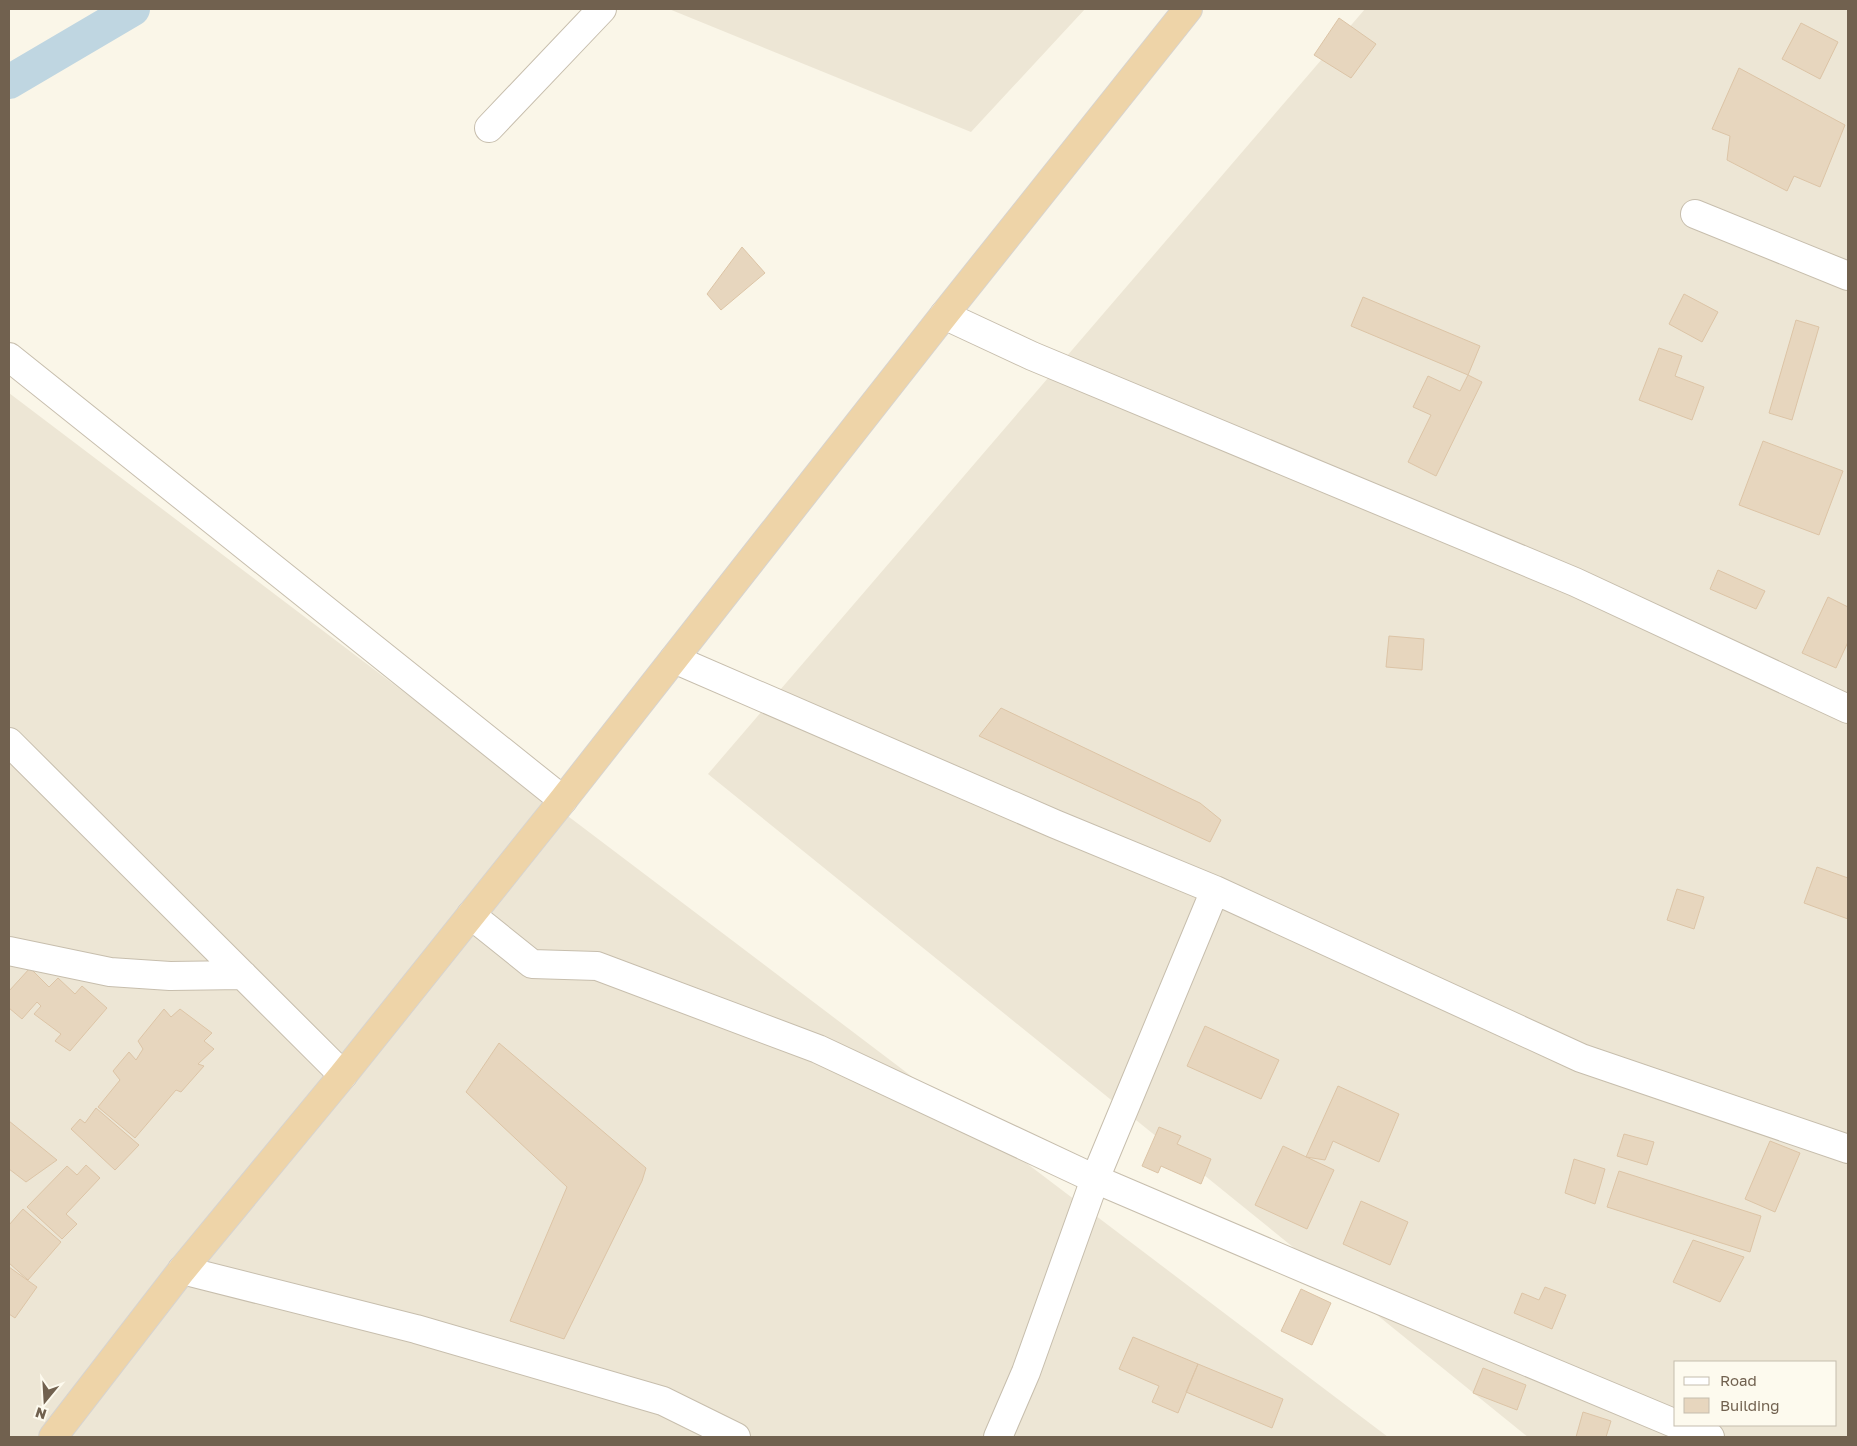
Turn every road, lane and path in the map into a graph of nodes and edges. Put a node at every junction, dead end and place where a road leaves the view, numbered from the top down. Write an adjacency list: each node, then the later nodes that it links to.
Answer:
1 (602, 9): 3 (street)
2 (1188, 9): 6 (highway)
3 (490, 128)
4 (1695, 214): 5 (street)
5 (1848, 276)
6 (944, 315): 8 (highway); 9 (street)
7 (9, 356): 11 (street)
8 (674, 659): 11 (highway); 12 (street)
9 (1848, 709)
10 (9, 742): 15 (street)
11 (563, 800): 13 (highway)
12 (1215, 890): 17 (street); 18 (street)
13 (471, 915): 16 (highway); 18 (street)
14 (9, 951): 15 (street)
15 (243, 975): 16 (street)
16 (343, 1074): 19 (highway)
17 (1848, 1149)
18 (1095, 1179): 20 (street); 24 (street)
19 (182, 1270): 22 (highway); 23 (street)
20 (1674, 1423)
21 (1682, 1426): 25 (street)
22 (53, 1437)
23 (736, 1437)
24 (998, 1437)
25 (1710, 1437)

